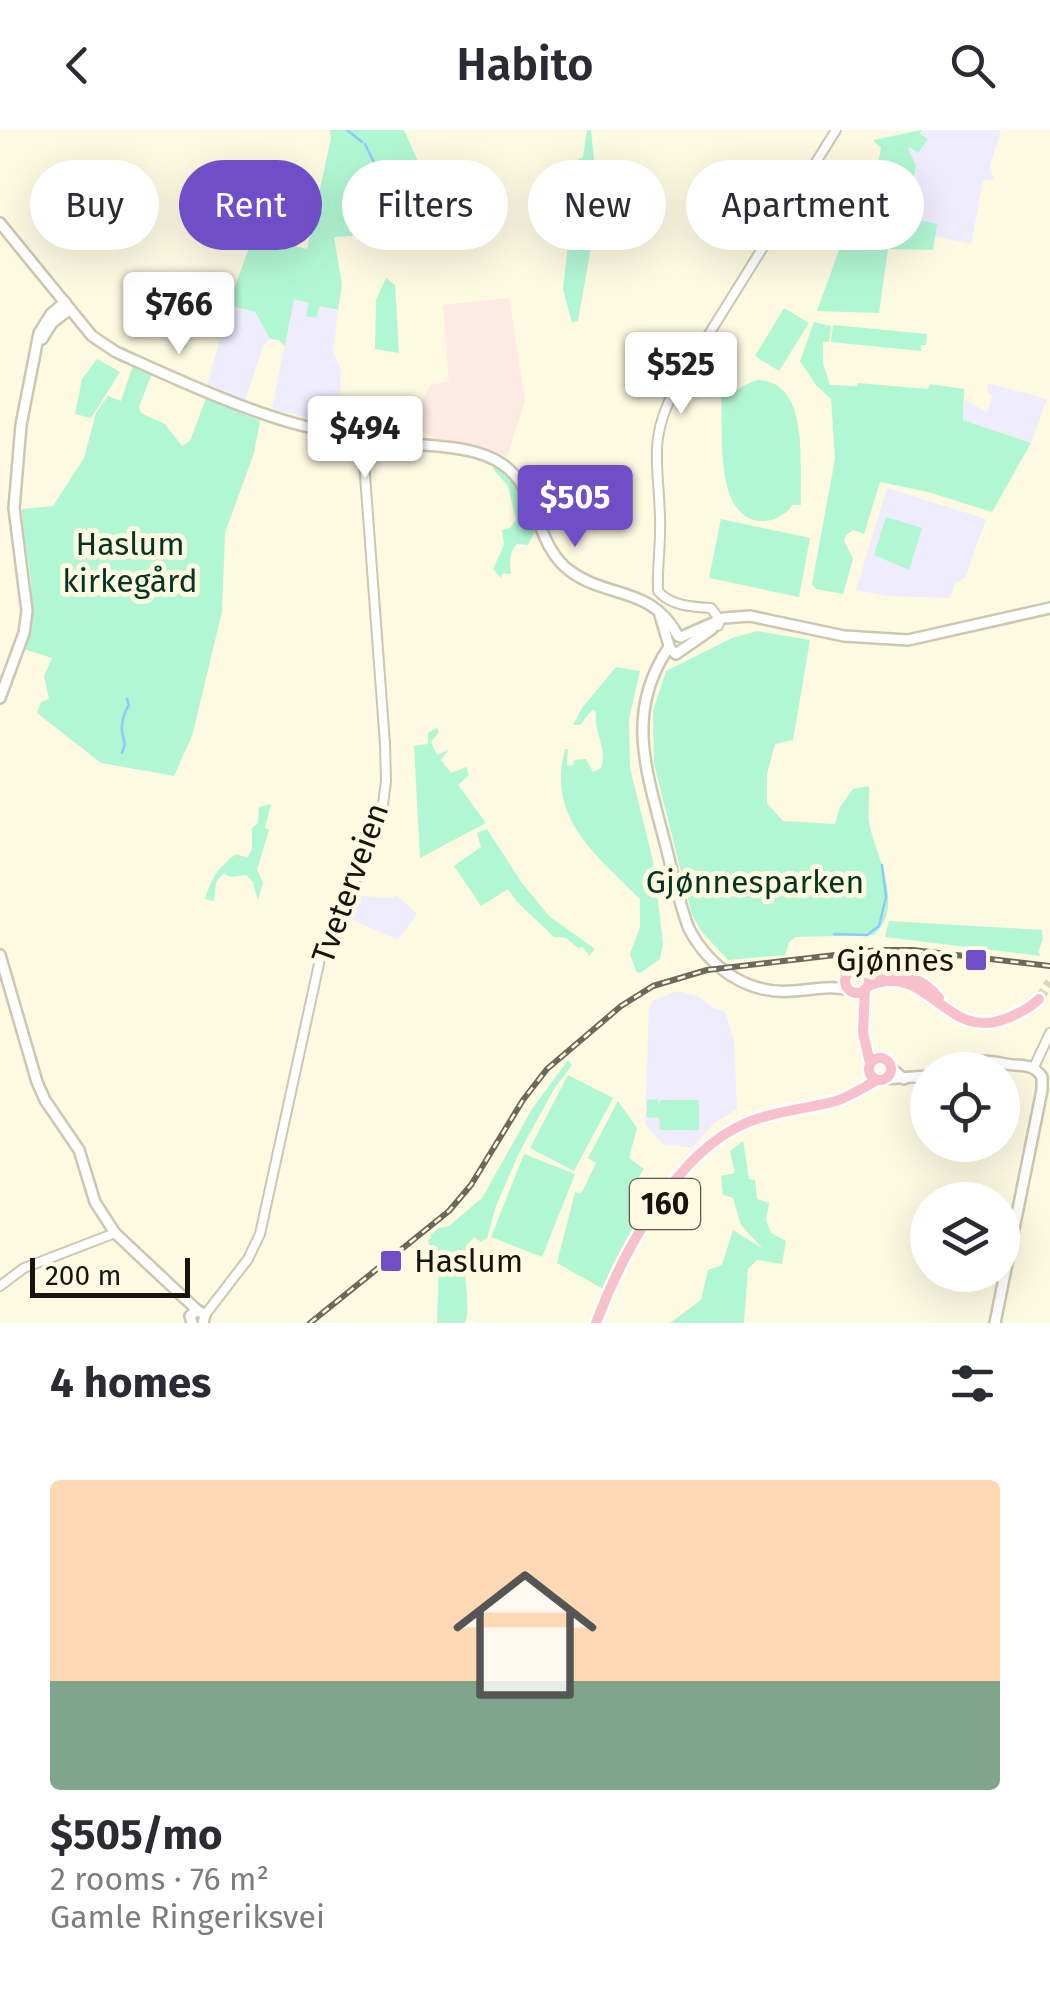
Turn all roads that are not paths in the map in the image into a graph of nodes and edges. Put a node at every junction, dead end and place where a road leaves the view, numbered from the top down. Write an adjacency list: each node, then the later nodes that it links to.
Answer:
1 (836, 130): 6 (street)
2 (0, 223): 3 (main road)
3 (67, 305): 4 (main road); 8 (main road)
4 (364, 437): 7 (main road); 25 (street, Tveterveien)
5 (1050, 608): 6 (main road)
6 (717, 623): 7 (main road)
7 (677, 643): 11 (main road)
8 (0, 698)
9 (0, 954): 23 (main road)
10 (865, 973): 11 (main road); 12 (main road); 14 (main road)
11 (849, 987): 12 (main road); 15 (main road)
12 (866, 987): 14 (main road); 15 (main road)
13 (1039, 999): 14 (main road)
14 (949, 1010)
15 (862, 1011): 20 (main road)
16 (1050, 1033): 18 (street)
17 (1020, 1064): 18 (main road)
18 (1031, 1066): 27 (main road)
19 (891, 1068): 20 (main road); 22 (main road)
20 (876, 1070): 22 (main road); 26 (main road, 160)
21 (910, 1079): 22 (main road)
22 (904, 1080)
23 (114, 1230): 24 (street); 25 (main road)
24 (4, 1282)
25 (200, 1317)
26 (596, 1323)
27 (996, 1323)

